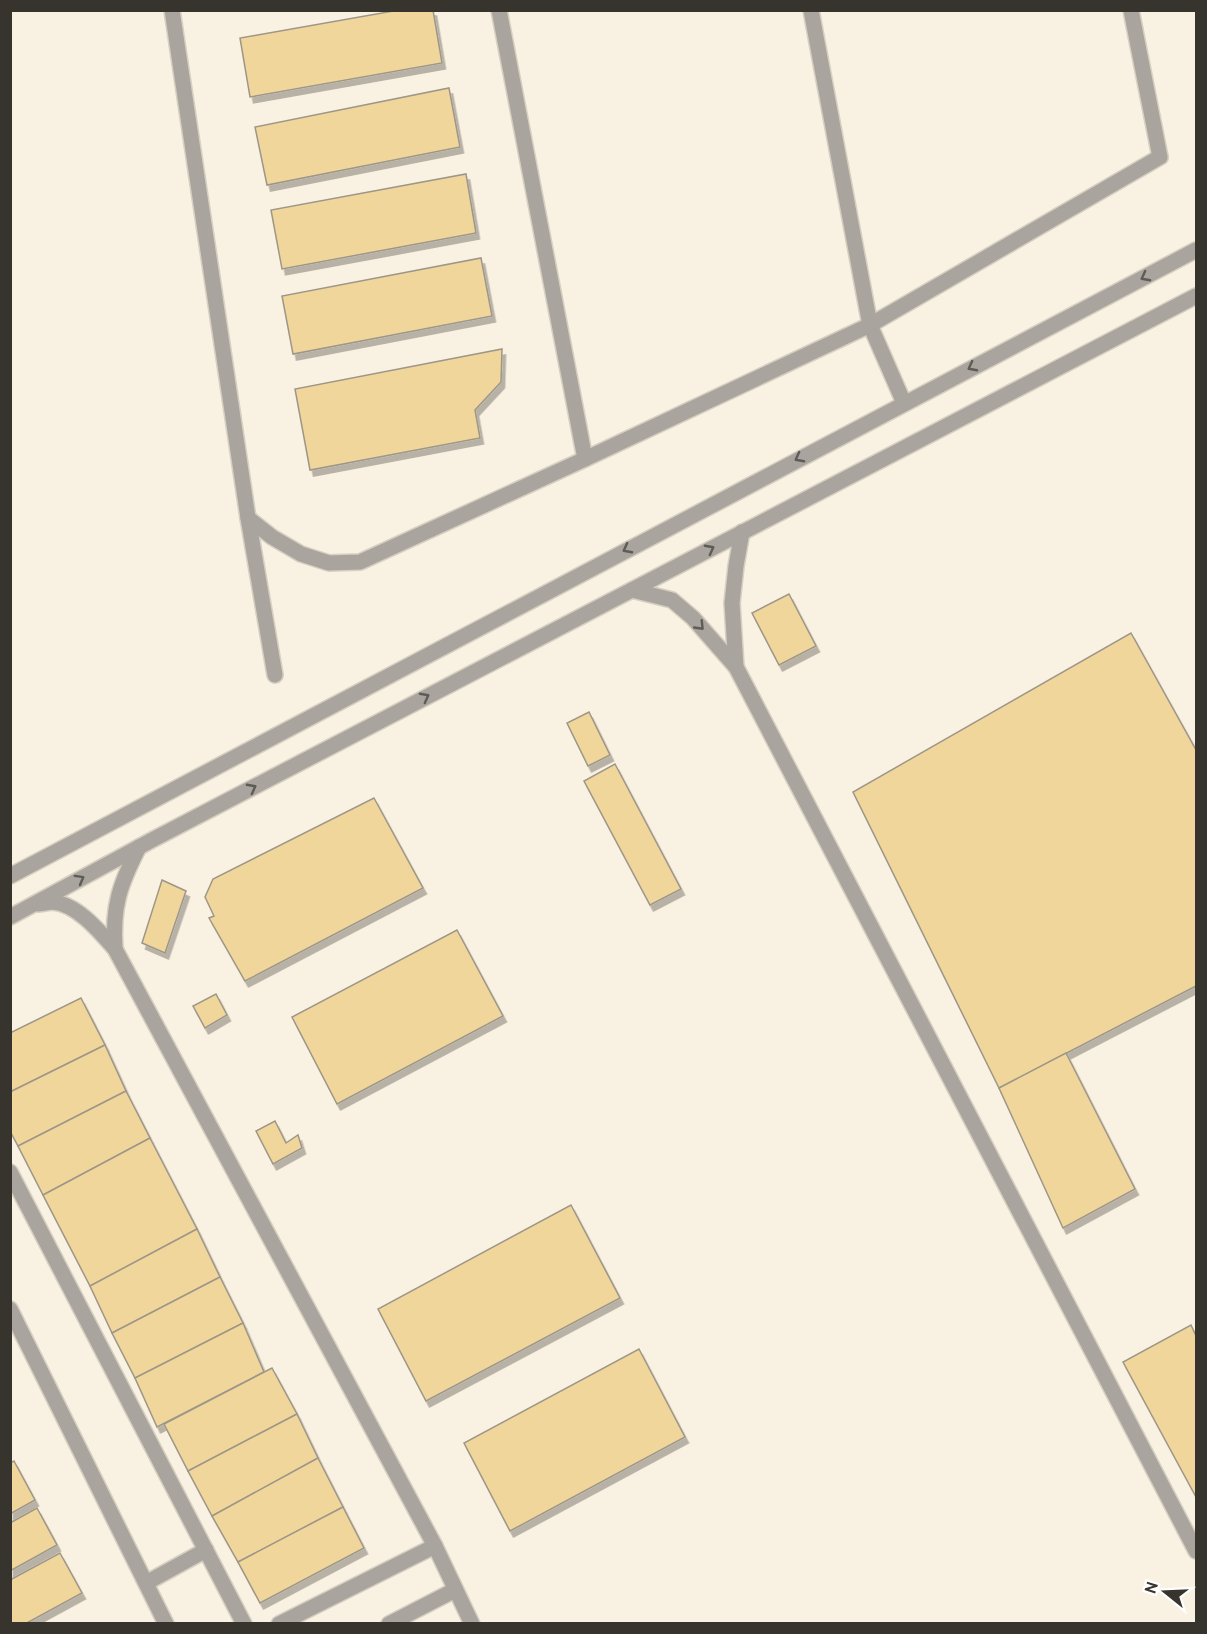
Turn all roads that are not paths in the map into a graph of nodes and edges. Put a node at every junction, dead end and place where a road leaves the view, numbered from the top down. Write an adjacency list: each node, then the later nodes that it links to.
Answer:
1 (171, 10): 10 (lane)
2 (499, 10): 9 (lane)
3 (811, 10): 7 (lane)
4 (1131, 10): 7 (lane)
5 (1197, 250): 8 (lane, one-way to 8)
6 (1195, 297): 11 (lane)
7 (870, 325): 8 (lane); 9 (lane)
8 (904, 403): 16 (lane, one-way to 16)
9 (585, 459): 10 (lane)
10 (248, 518): 14 (lane)
11 (742, 532): 12 (lane, one-way to 11); 13 (lane)
12 (632, 590): 13 (lane, one-way to 13); 15 (lane, one-way to 12)
13 (736, 667): 24 (lane)
14 (275, 675)
15 (139, 847): 17 (lane, one-way to 15); 19 (lane)
16 (10, 876)
17 (32, 905): 18 (lane); 19 (lane)
18 (10, 917)
19 (115, 948): 22 (lane)
20 (10, 1172): 23 (lane)
21 (10, 1309): 25 (lane)
22 (435, 1545): 26 (lane); 29 (lane)
23 (206, 1550): 25 (lane); 28 (lane)
24 (1197, 1551)
25 (146, 1583): 27 (lane)
26 (455, 1590): 30 (lane); 31 (lane)
27 (166, 1623)
28 (244, 1623)
29 (279, 1623)
30 (389, 1623)
31 (472, 1623)

